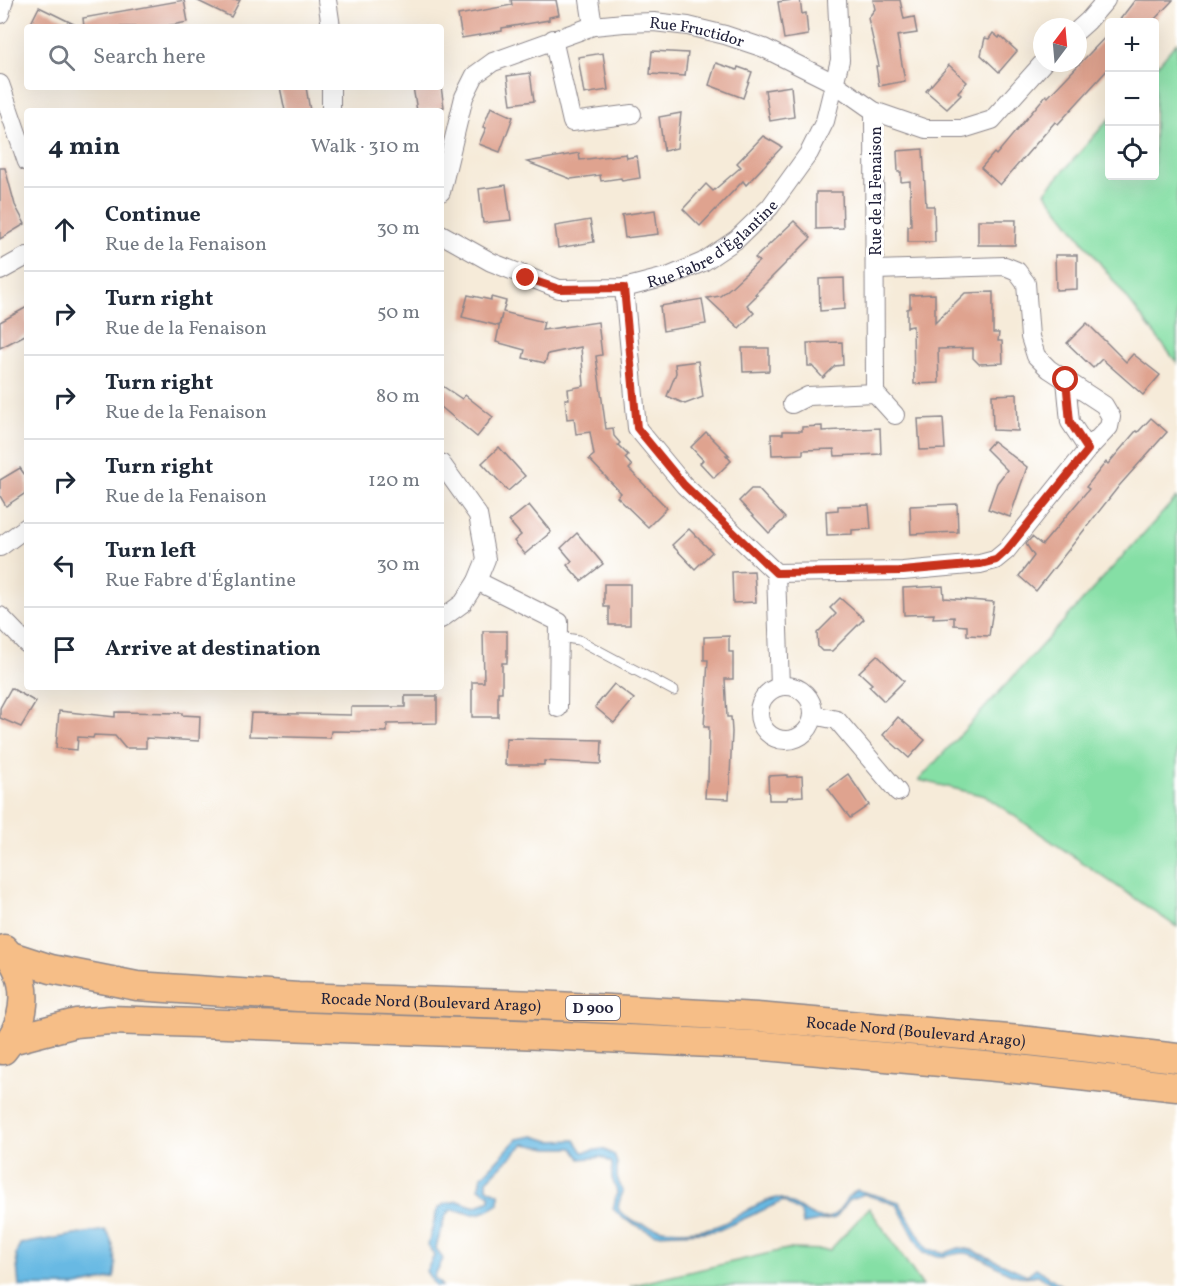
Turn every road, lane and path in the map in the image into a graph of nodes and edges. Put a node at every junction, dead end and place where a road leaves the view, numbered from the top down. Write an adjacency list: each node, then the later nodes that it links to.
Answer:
1 (4, 0): 6 (street)
2 (327, 0): 8 (street)
3 (589, 0): 9 (street)
4 (837, 0): 12 (street, Rue Fabre d'Églantine)
5 (1106, 0): 7 (street)
6 (0, 14)
7 (1087, 20)
8 (331, 24)
9 (593, 26): 10 (street, Rue Fructidor); 12 (street, Rue Fructidor)
10 (553, 39): 17 (street); 19 (street, Rue Fructidor)
11 (1035, 72): 16 (street, Rue Fructidor)
12 (834, 83): 16 (street, Rue Fructidor); 24 (street, Rue Fabre d'Églantine)
13 (0, 84): 18 (street)
14 (331, 90): 15 (street)
15 (331, 108)
16 (874, 111): 22 (street, Rue de la Fenaison)
17 (632, 114)
18 (24, 153)
19 (444, 180)
20 (444, 236): 24 (street, Rue Fabre d'Églantine)
21 (24, 258): 23 (street)
22 (875, 270): 25 (street, Rue de la Fenaison); 26 (street, Rue de la Fenaison)
23 (0, 271)
24 (624, 288): 33 (street)
25 (1066, 380): 29 (street); 29 (street, Rue de la Fenaison)
26 (875, 393): 27 (street); 28 (street)
27 (792, 404)
28 (895, 415)
29 (1088, 450): 33 (street, Rue de la Fenaison)
30 (444, 467): 34 (street)
31 (24, 529): 32 (street)
32 (0, 547)
33 (776, 573): 39 (street)
34 (477, 581): 36 (street); 37 (street)
35 (0, 616): 38 (street)
36 (444, 618)
37 (559, 637): 40 (lane); 41 (street)
38 (24, 641)
39 (780, 686): 42 (street); 42 (street)
40 (674, 691)
41 (558, 708)
42 (813, 715): 43 (street)
43 (898, 792)
44 (5, 951): 45 (main road); 46 (main road, Rocade Nord (Boulevard Arago) / D 900)
45 (6, 1046): 47 (main road, Rocade Nord (Boulevard Arago) / D 900)
46 (1177, 1058)
47 (1177, 1087)

